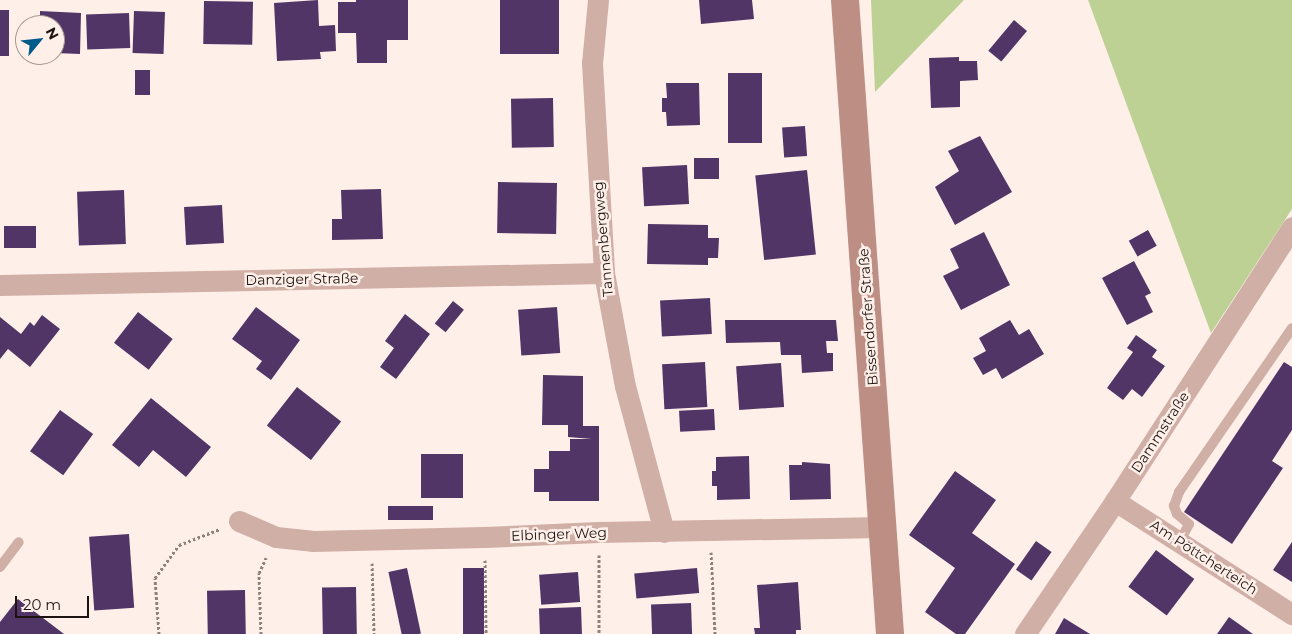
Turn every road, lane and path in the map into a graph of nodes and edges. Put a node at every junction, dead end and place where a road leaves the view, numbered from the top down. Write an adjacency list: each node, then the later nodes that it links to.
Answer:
1 (598, 0): 4 (street, Tannenbergweg)
2 (845, 0): 9 (main road, Bissendorfer Straße)
3 (1292, 227): 7 (street, Dammstraße)
4 (604, 273): 5 (street, Danziger Straße); 12 (street, Tannenbergweg)
5 (0, 285)
6 (1292, 328): 17 (lane)
7 (1115, 501): 17 (street, Am Pöttcherteich); 27 (street, Dammstraße)
8 (239, 521): 13 (street, Elbinger Weg); 20 (path)
9 (883, 527): 10 (street, Elbinger Weg); 26 (main road, Bissendorfer Straße)
10 (710, 531): 12 (street, Elbinger Weg); 25 (path)
11 (598, 532): 12 (street, Elbinger Weg); 14 (street, Elbinger Weg); 24 (path)
12 (664, 532)
13 (276, 537): 15 (street, Elbinger Weg); 21 (path)
14 (484, 537): 15 (street, Elbinger Weg); 23 (path)
15 (372, 540): 22 (path)
16 (19, 542): 18 (lane)
17 (1180, 542): 19 (street, Am Pöttcherteich)
18 (0, 567)
19 (1292, 614)
20 (159, 634)
21 (261, 634)
22 (374, 634)
23 (486, 634)
24 (599, 634)
25 (715, 634)
26 (890, 634)
27 (1025, 634)

